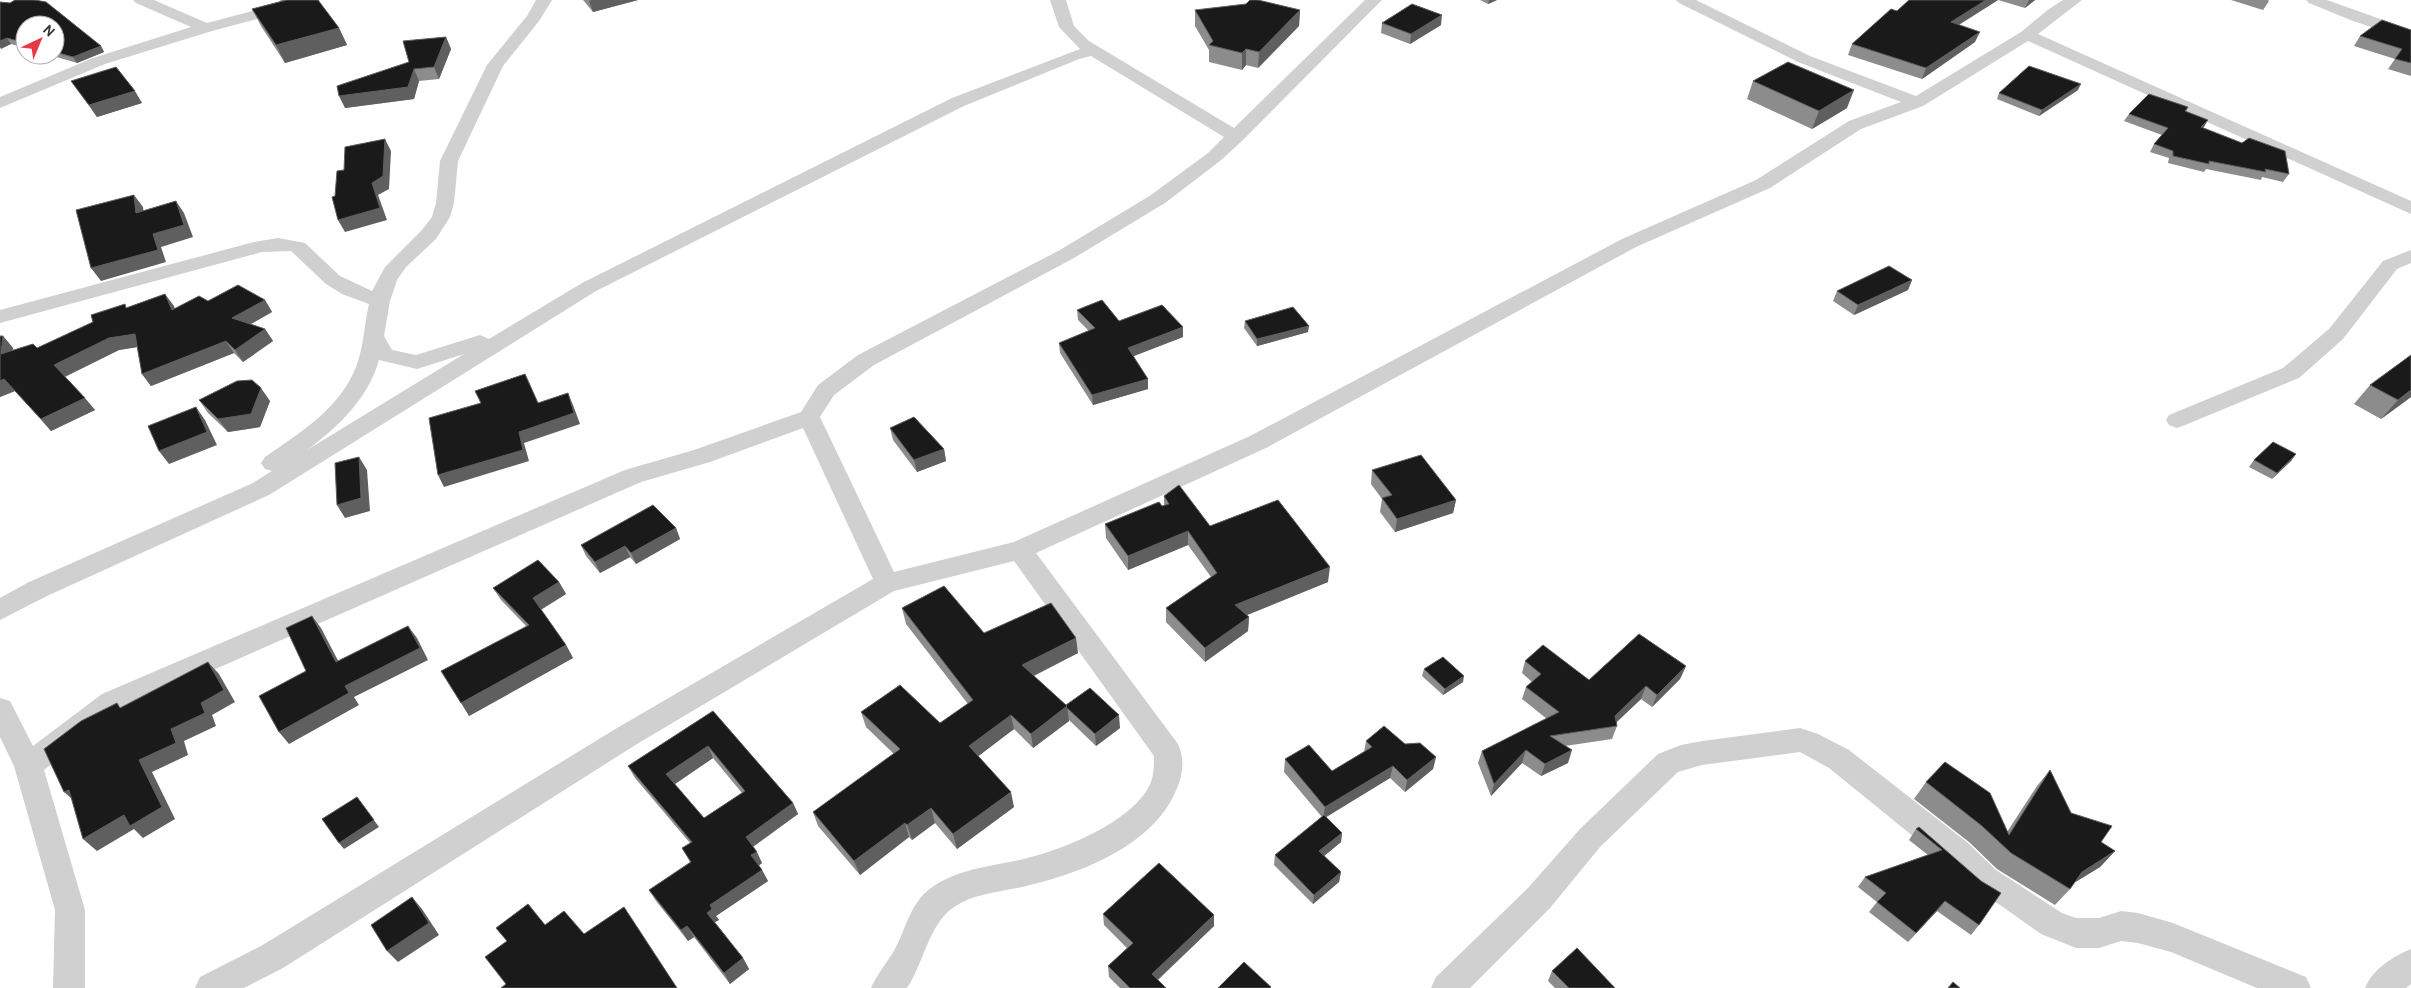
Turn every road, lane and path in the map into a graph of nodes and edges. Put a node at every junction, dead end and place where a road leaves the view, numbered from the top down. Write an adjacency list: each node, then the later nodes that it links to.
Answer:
1 (141, 0): 9 (street)
2 (312, 0): 9 (street)
3 (544, 0): 18 (street)
4 (1058, 0): 12 (street)
5 (1374, 0): 15 (street)
6 (1684, 0): 13 (street)
7 (2074, 0): 10 (street)
8 (2314, 0): 11 (street)
9 (206, 28): 14 (street)
10 (2027, 35): 13 (street); 16 (street)
11 (2411, 35)
12 (1093, 50): 15 (street); 20 (street)
13 (1917, 102): 25 (street)
14 (0, 103)
15 (1236, 137): 22 (street)
16 (2411, 208)
17 (2411, 256): 23 (street)
18 (379, 300): 19 (street); 21 (street)
19 (0, 317)
20 (536, 319): 21 (street); 24 (street)
21 (373, 335): 24 (street)
22 (809, 417): 26 (street); 29 (street)
23 (2177, 420)
24 (208, 512): 27 (street)
25 (1020, 550): 26 (street); 35 (street)
26 (887, 583): 30 (street)
27 (0, 610)
28 (0, 709): 29 (street)
29 (28, 766): 32 (street)
30 (272, 957): 33 (street); 34 (street)
31 (2411, 964): 38 (street)
32 (69, 988)
33 (211, 988)
34 (237, 988)
35 (887, 988)
36 (1447, 988): 37 (street)
37 (2294, 988)
38 (2381, 988)

